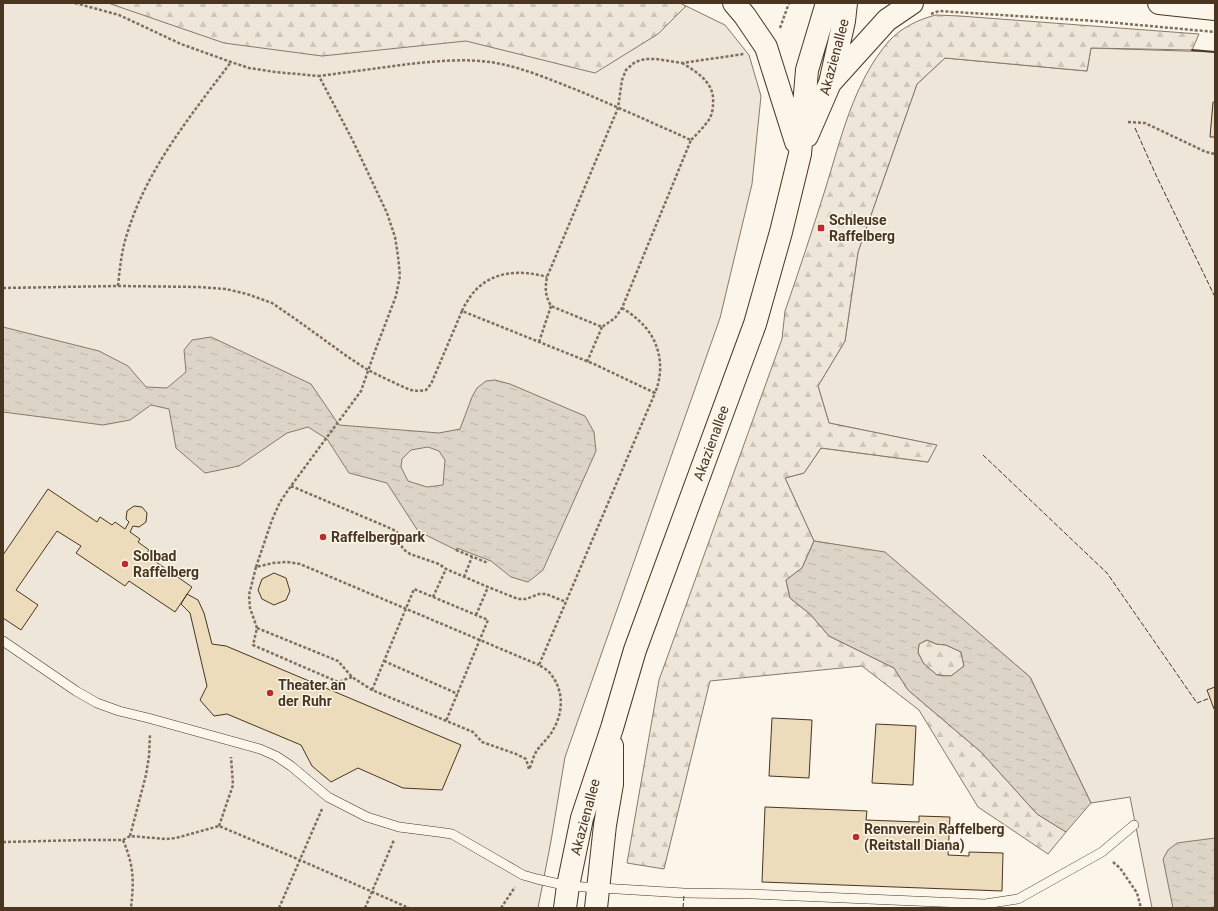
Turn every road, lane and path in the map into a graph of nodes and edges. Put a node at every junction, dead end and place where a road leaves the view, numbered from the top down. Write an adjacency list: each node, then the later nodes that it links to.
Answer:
1 (75, 3): 10 (path)
2 (734, 3): 9 (main road)
3 (827, 3): 17 (main road, Akazienallee)
4 (846, 3): 13 (main road, Akazienallee)
5 (1159, 3): 6 (main road)
6 (1215, 9)
7 (918, 10): 8 (path); 13 (main road)
8 (1215, 32)
9 (766, 47): 11 (path); 17 (main road)
10 (231, 62): 12 (path); 20 (path)
11 (682, 63): 14 (path); 16 (path)
12 (318, 76): 14 (path); 28 (path)
13 (830, 83): 17 (main road, Akazienallee)
14 (618, 108): 16 (path); 19 (path)
15 (1128, 122): 18 (path)
16 (691, 140): 23 (path)
17 (800, 154): 52 (main road, Akazienallee)
18 (1215, 154)
19 (547, 278): 22 (path); 24 (path)
20 (118, 286): 21 (path); 28 (path)
21 (3, 288)
22 (551, 306): 25 (path); 26 (path)
23 (622, 308): 25 (path); 29 (path)
24 (462, 311): 26 (path); 28 (path)
25 (602, 328): 27 (path)
26 (539, 342): 27 (path)
27 (587, 362): 29 (path)
28 (368, 370): 30 (path)
29 (655, 393): 39 (path)
30 (291, 486): 34 (path); 35 (path)
31 (456, 550): 32 (path)
32 (472, 557): 33 (path); 36 (path)
33 (488, 563)
34 (256, 568): 40 (path); 42 (path)
35 (446, 569): 36 (path); 38 (path)
36 (464, 577): 37 (path)
37 (488, 587): 39 (path); 41 (path)
38 (433, 596): 40 (path); 41 (path)
39 (566, 602): 46 (path)
40 (406, 610): 44 (path); 45 (path)
41 (476, 615): 44 (path)
42 (257, 628): 47 (path); 47 (path)
43 (3, 640): 50 (lane)
44 (480, 640): 46 (path); 49 (path)
45 (384, 661): 48 (path); 49 (path)
46 (539, 665): 51 (path)
47 (352, 677): 48 (path)
48 (372, 690): 51 (path)
49 (458, 694): 51 (path)
50 (148, 718): 53 (lane); 58 (path)
51 (446, 721)
52 (612, 728): 64 (main road, Akazienallee); 66 (main road, Akazienallee)
53 (230, 741): 54 (lane); 56 (path)
54 (328, 797): 57 (lane); 62 (path)
55 (1134, 825): 61 (lane)
56 (220, 826): 58 (path); 62 (path)
57 (399, 827): 63 (lane); 65 (path)
58 (130, 836): 59 (path)
59 (123, 840): 60 (path); 67 (path)
60 (3, 842)
61 (1102, 852): 66 (lane); 73 (path)
62 (300, 860): 65 (path); 68 (path)
63 (523, 875): 64 (lane); 71 (path)
64 (568, 886): 66 (lane); 72 (main road, Akazienallee)
65 (372, 892): 69 (path); 70 (path)
66 (597, 898)
67 (131, 908)
68 (279, 908)
69 (365, 908)
70 (409, 908)
71 (501, 908)
72 (565, 908)
73 (1141, 908)

